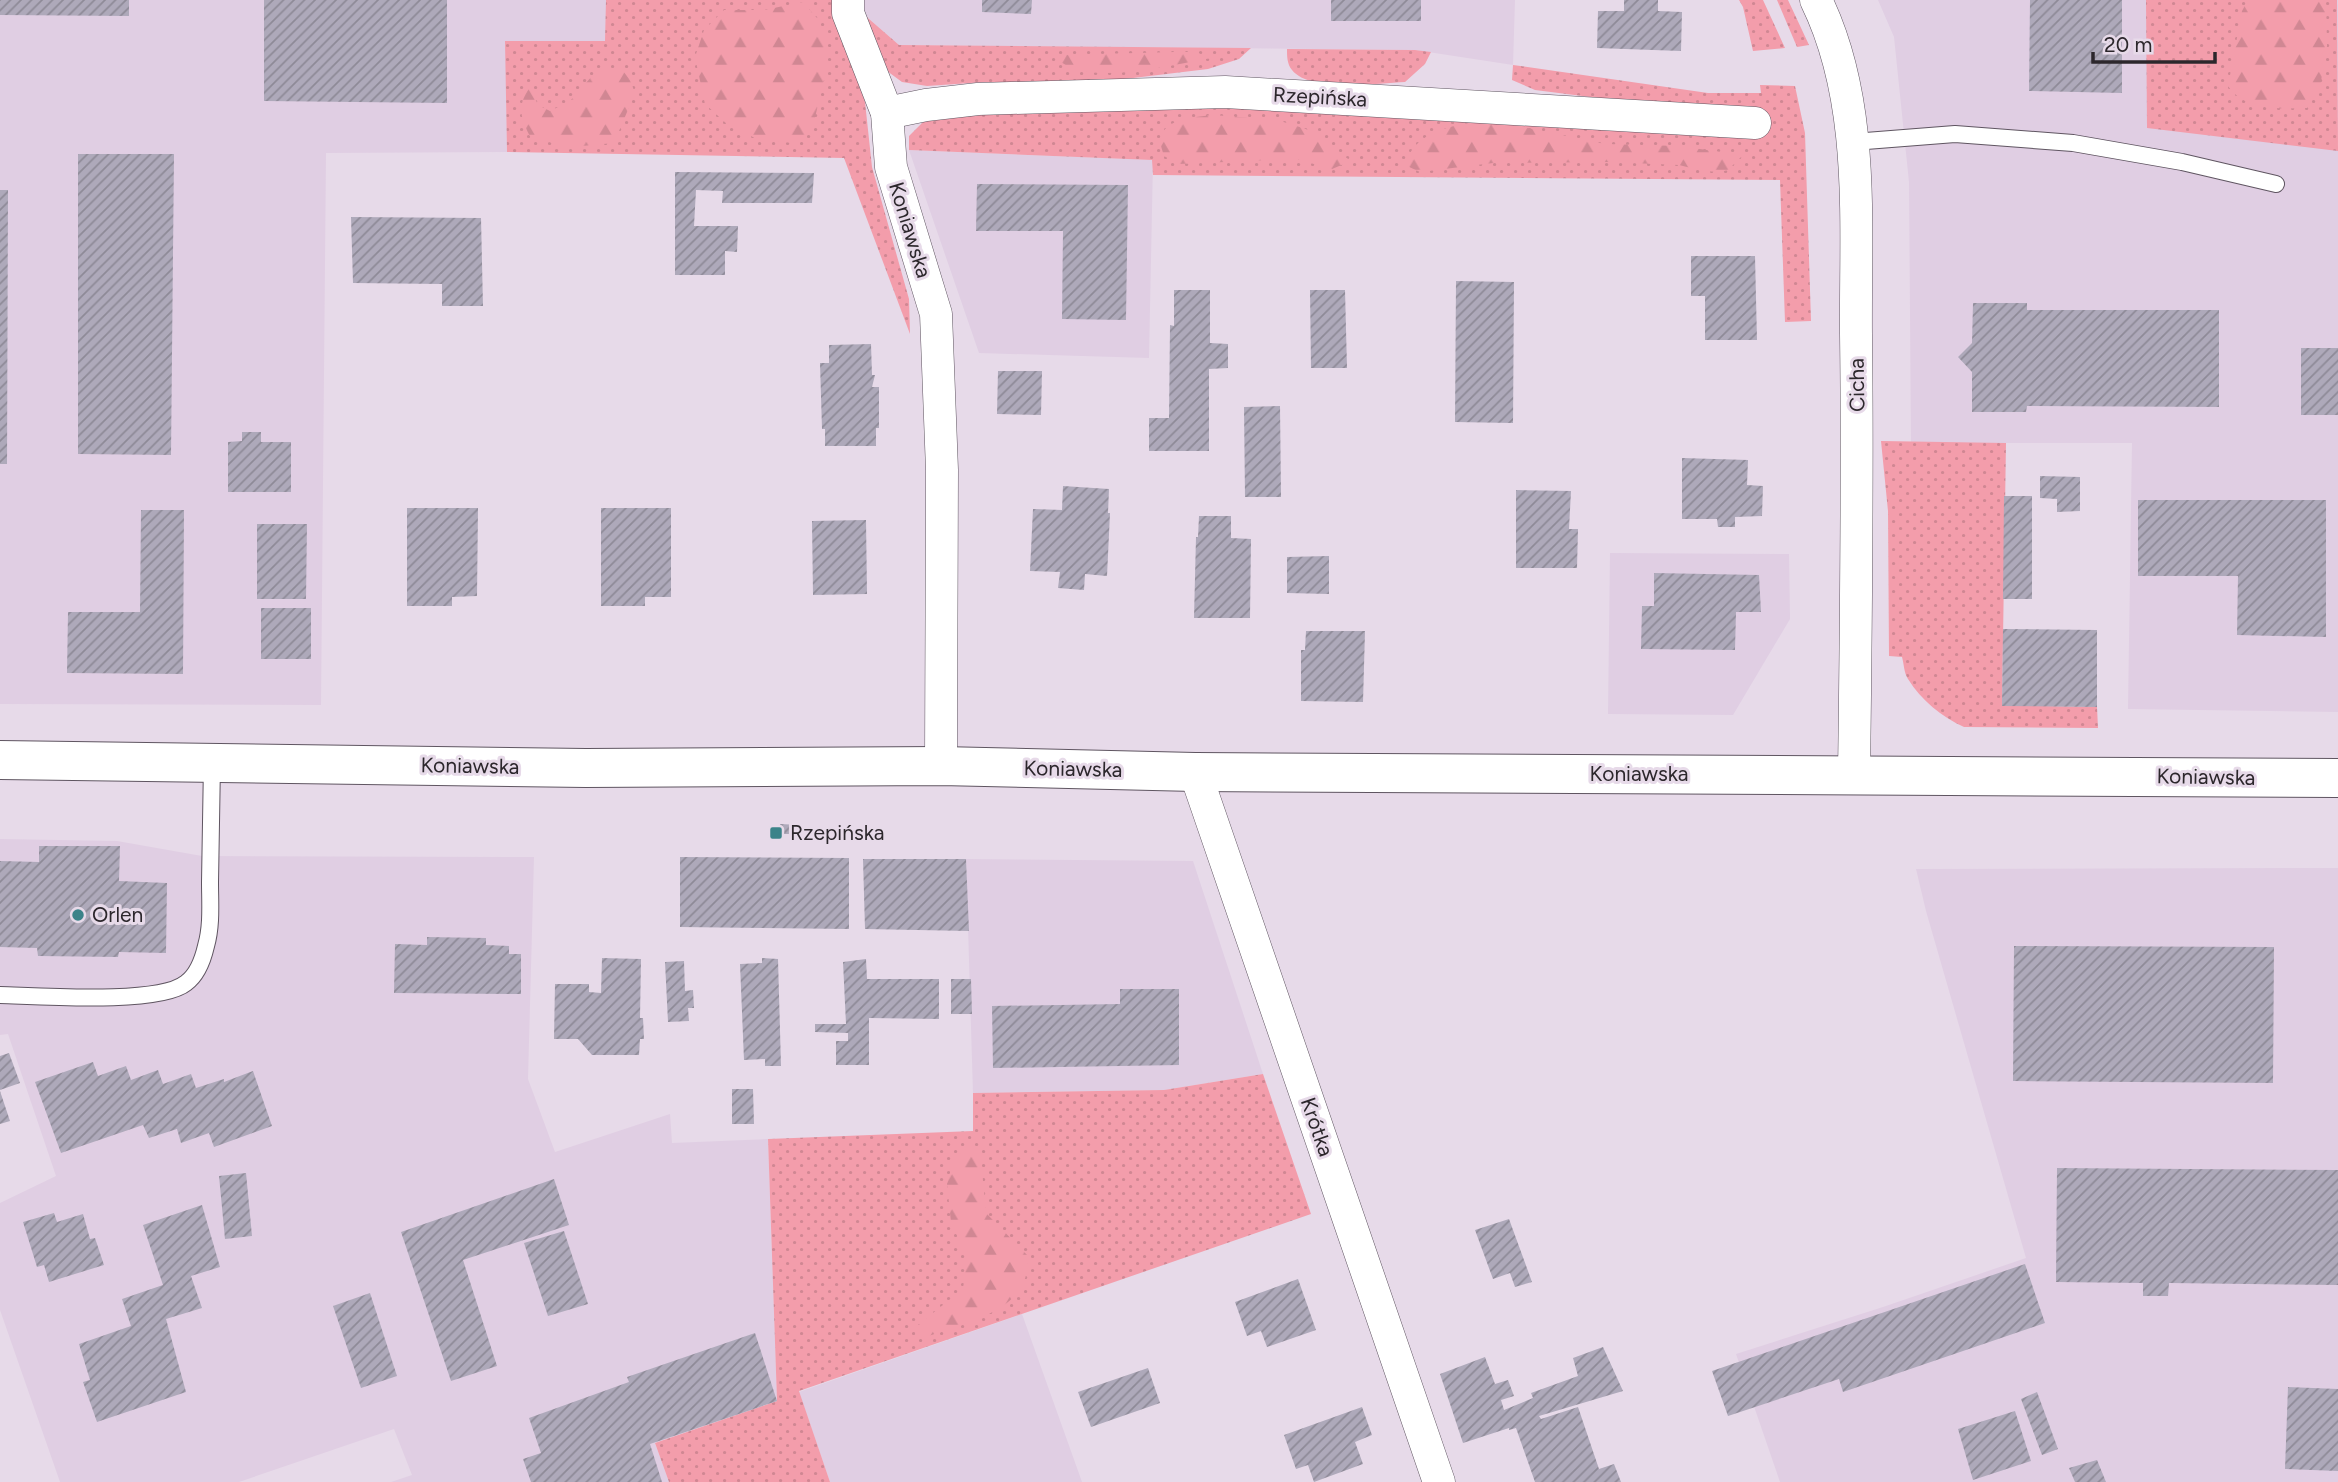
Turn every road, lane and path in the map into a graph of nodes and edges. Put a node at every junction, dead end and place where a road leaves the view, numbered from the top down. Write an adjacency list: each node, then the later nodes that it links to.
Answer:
1 (848, 0): 3 (street, Koniawska)
2 (1816, 0): 5 (street, Cicha)
3 (887, 113): 4 (street, Rzepińska); 9 (street, Koniawska)
4 (1755, 123)
5 (1853, 142): 6 (lane); 11 (street, Cicha)
6 (2276, 184)
7 (0, 760): 8 (main road, Koniawska)
8 (212, 762): 9 (main road, Koniawska); 13 (lane)
9 (941, 766): 10 (main road, Koniawska)
10 (1195, 772): 11 (main road, Koniawska); 14 (street, Krótka)
11 (1854, 775): 12 (main road, Koniawska)
12 (2338, 778)
13 (0, 995)
14 (1439, 1482)

